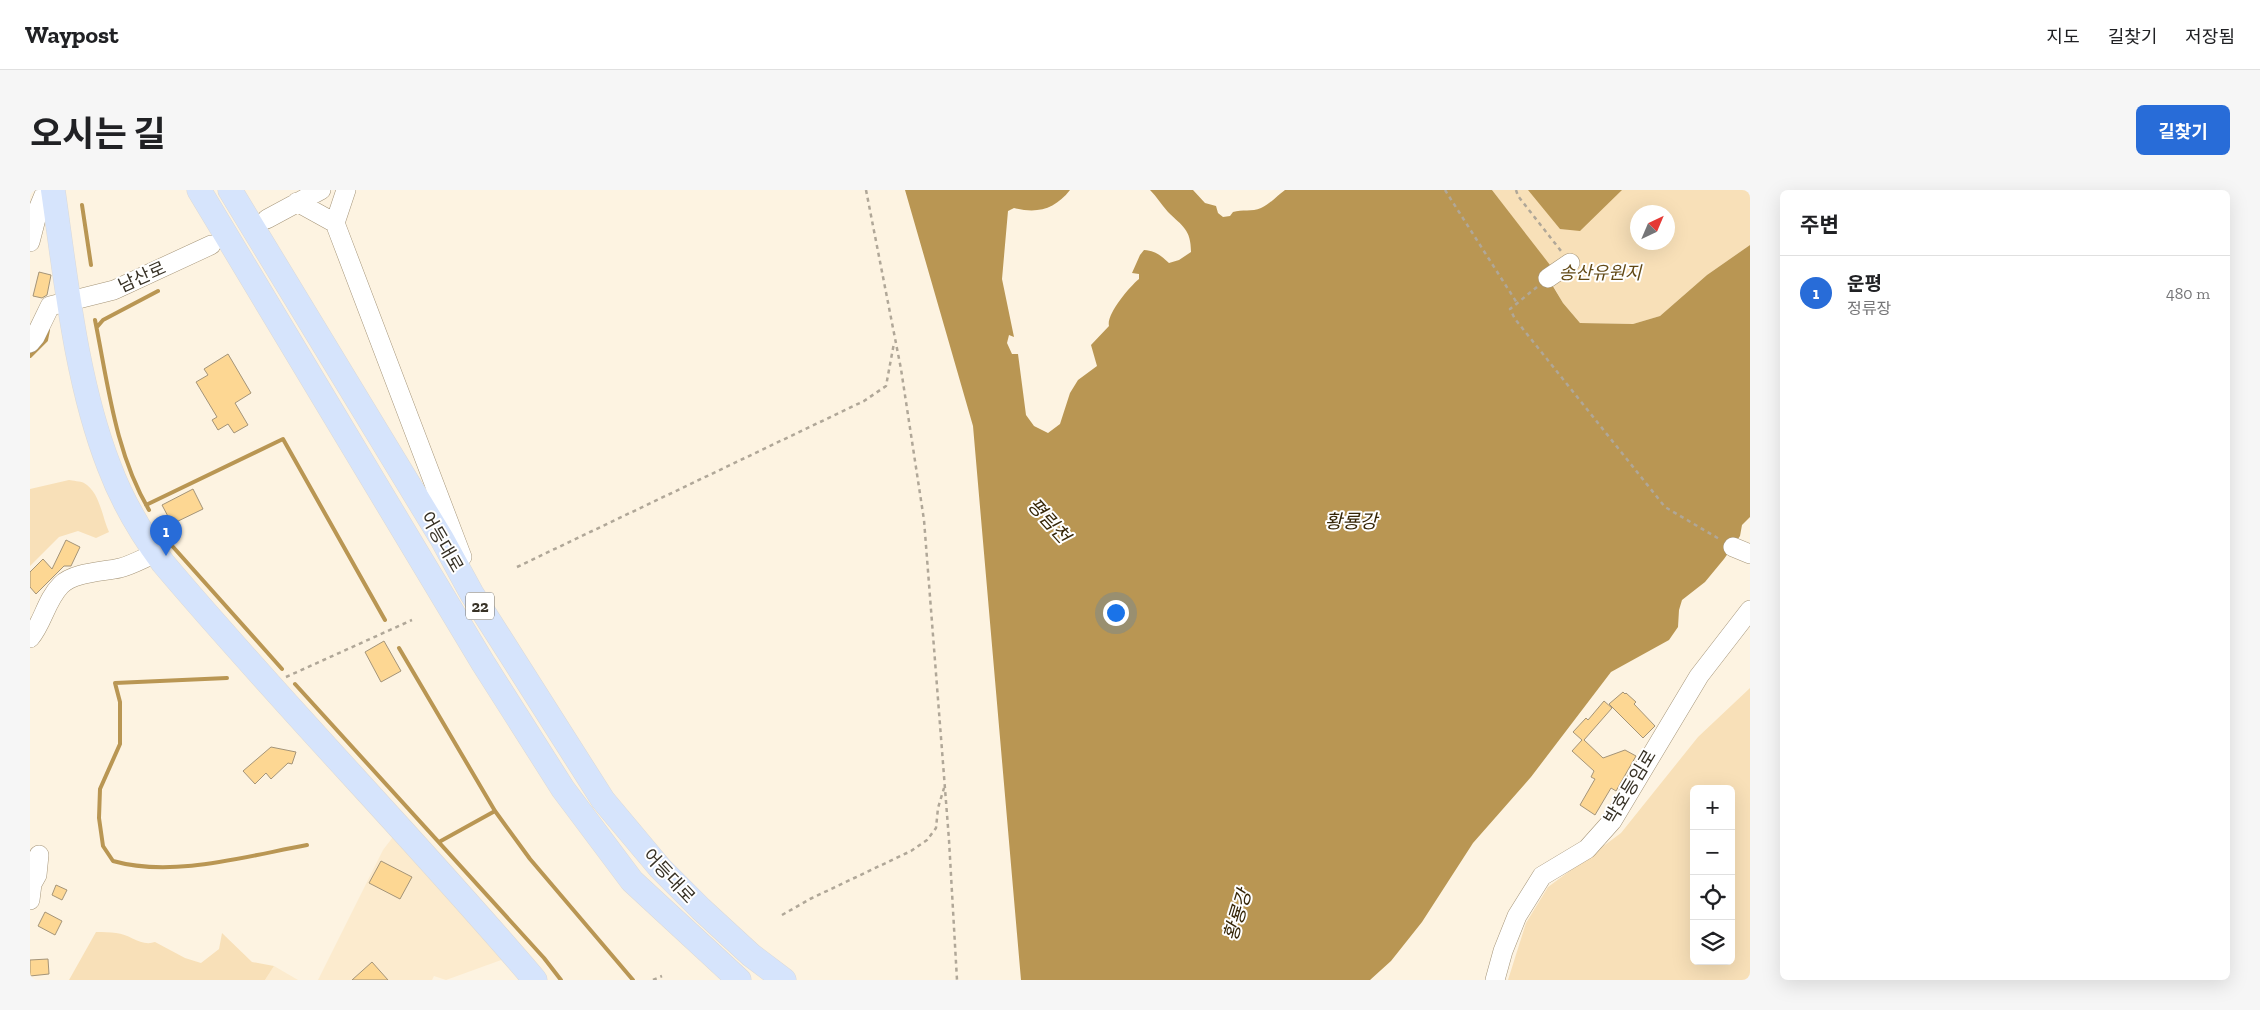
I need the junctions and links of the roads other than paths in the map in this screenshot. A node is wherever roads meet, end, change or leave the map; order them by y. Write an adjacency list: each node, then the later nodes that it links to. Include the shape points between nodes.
1 (46, 190): 10 (street, via 38,207)
2 (53, 190): 14 (main road)
3 (199, 190): 23 (main road, 어등대로 / 22, via 483,664 563,788 632,881)
4 (230, 190): 17 (main road, 어등대로 / 22)
5 (320, 190): 7 (street)
6 (346, 190): 9 (street)
7 (297, 202): 8 (street); 9 (street)
8 (268, 219)
9 (335, 223): 17 (street)
10 (30, 242)
11 (211, 246): 14 (street, 남산로, via 114,290)
12 (1570, 263): 13 (street)
13 (1548, 278)
14 (70, 300): 15 (street, 남산로, via 50,306); 16 (main road, via 94,419 109,467 128,508)
15 (30, 343)
16 (156, 553): 19 (street, via 122,568 85,574 62,584); 22 (main road, via 271,688)
17 (481, 608): 24 (main road, 어등대로 / 22, via 603,800 660,868 701,909 751,956)
18 (1750, 610): 25 (street, 박호등임로, via 1699,676 1612,821 1586,849 1542,876 1517,916)
19 (30, 638)
20 (41, 855): 21 (street)
21 (30, 900)
22 (535, 980)
23 (740, 980)
24 (784, 980)
25 (1495, 980)

